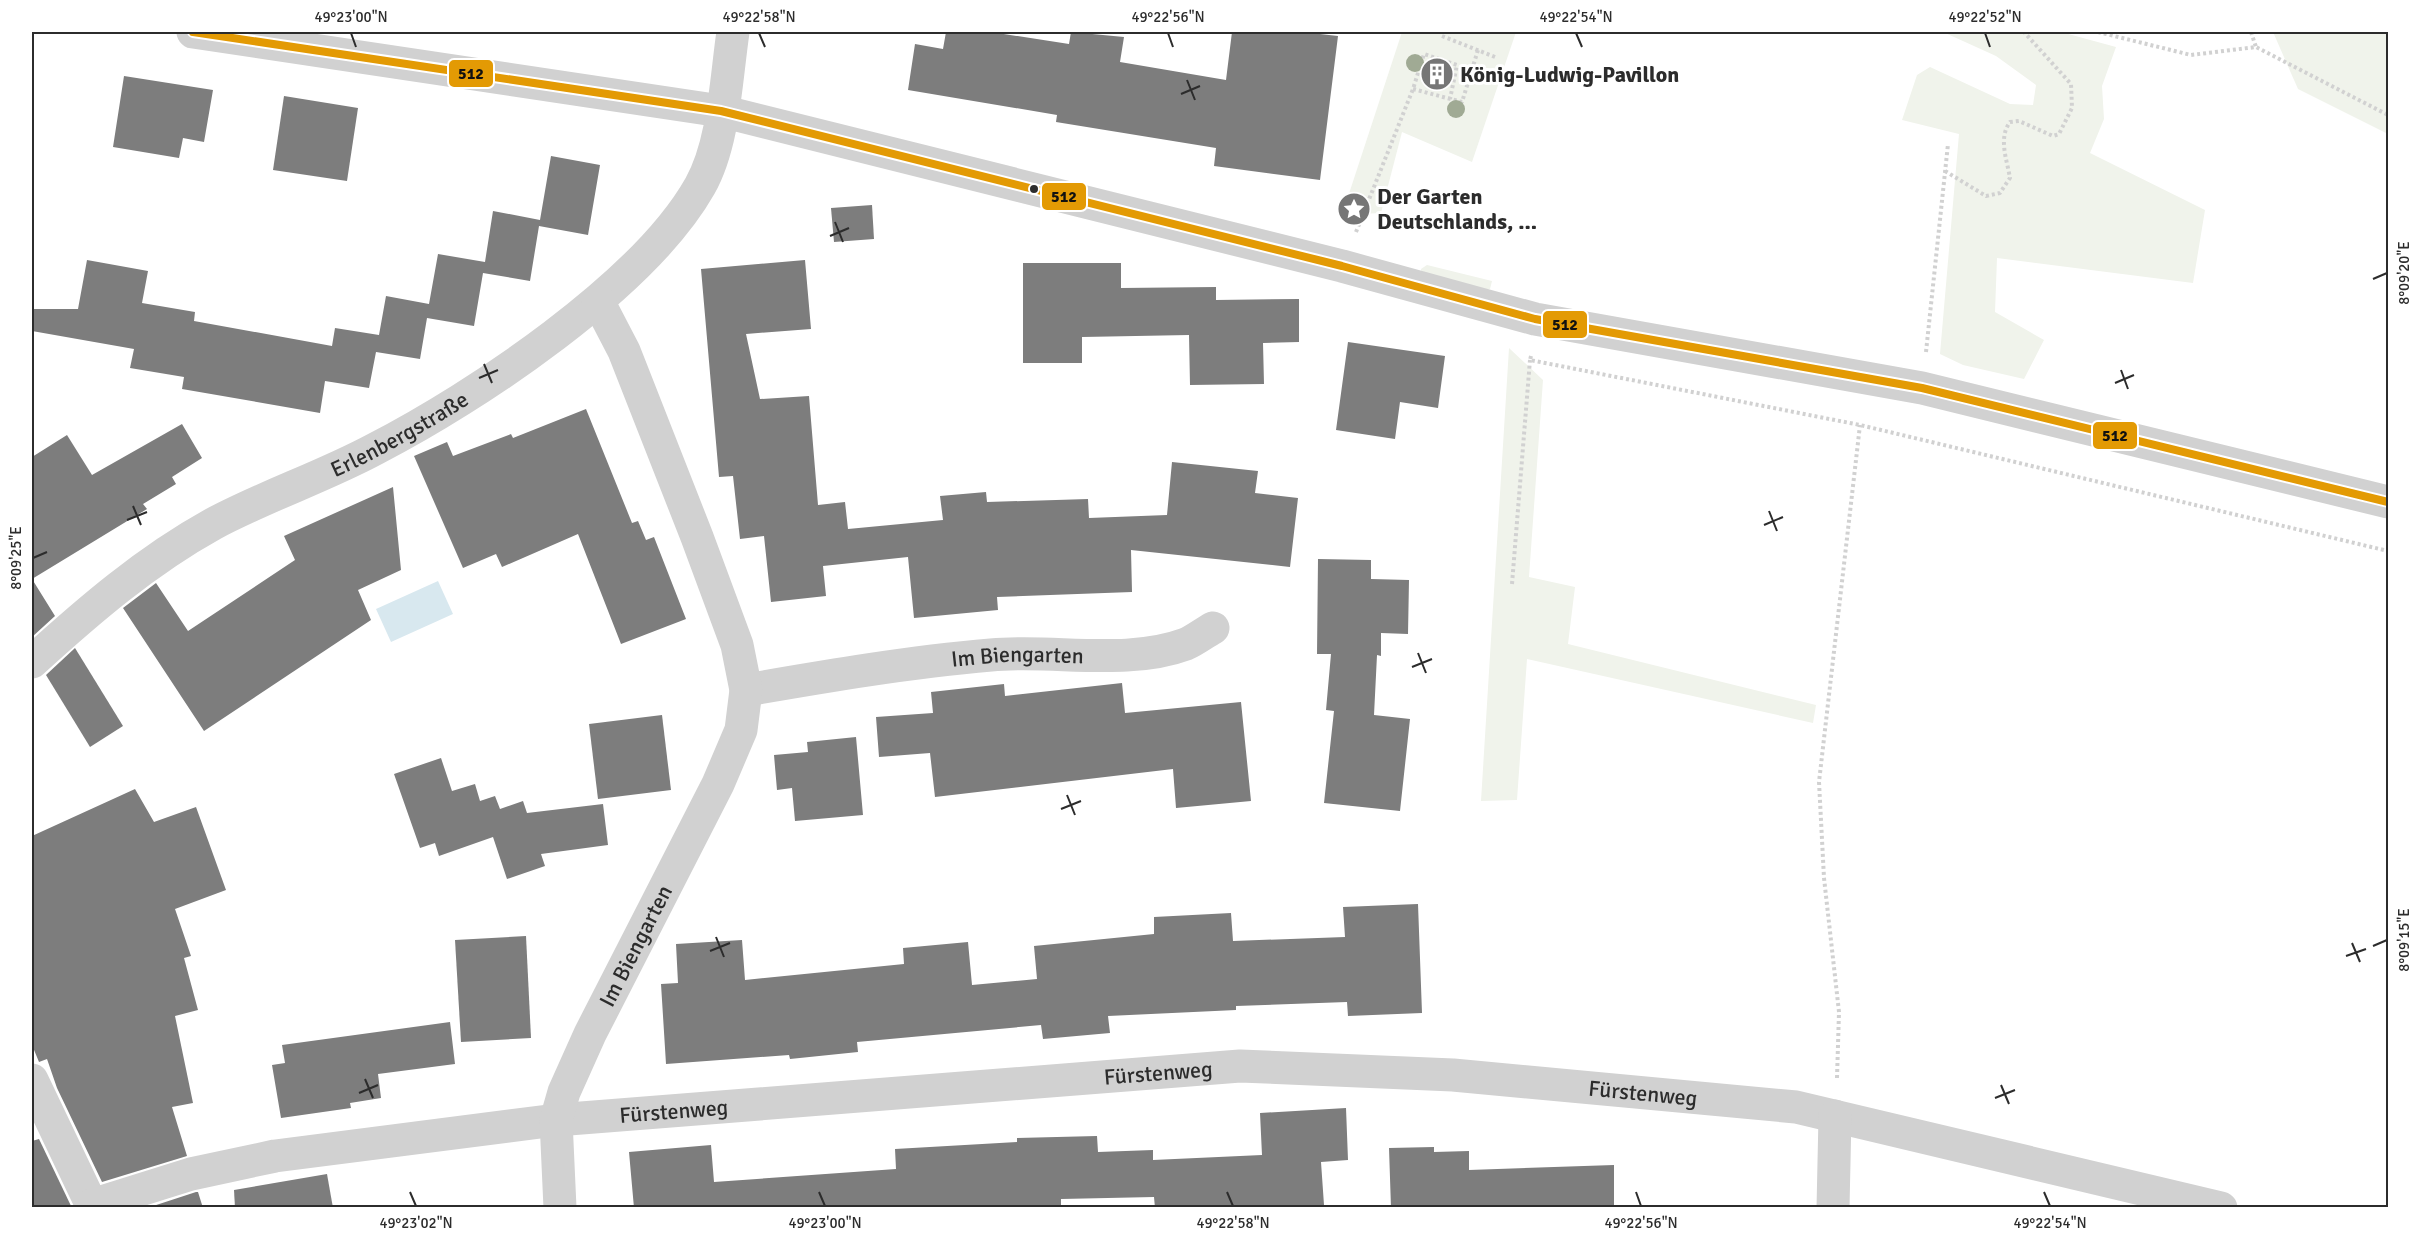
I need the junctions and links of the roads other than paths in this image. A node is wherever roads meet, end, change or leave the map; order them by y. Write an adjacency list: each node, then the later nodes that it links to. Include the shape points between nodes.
1 (193, 32): 3 (street)
2 (733, 32): 3 (street, Erlenbergstraße)
3 (721, 111): 4 (street, Erlenbergstraße, via 713,156 700,186 670,228); 5 (street, via 1342,266 1535,319 1922,387)
4 (598, 301): 7 (street, Erlenbergstraße, via 429,419 375,449 215,523 168,551 130,578); 8 (street, Im Biengarten, via 624,351 697,537 737,645)
5 (2388, 502)
6 (1213, 628): 8 (street, Im Biengarten, via 1188,643 1144,654 992,654)
7 (32, 662)
8 (746, 690): 11 (street, Im Biengarten, via 741,730 718,784 590,1034)
9 (32, 1080): 12 (street)
10 (1835, 1116): 11 (street, Fürstenweg, via 1796,1107 1453,1075 1240,1066); 14 (street); 15 (street, Fürstenweg)
11 (555, 1120): 12 (street, Fürstenweg, via 275,1156 191,1174); 13 (street, Im Biengarten)
12 (93, 1206)
13 (560, 1208)
14 (1833, 1208)
15 (2221, 1208)

